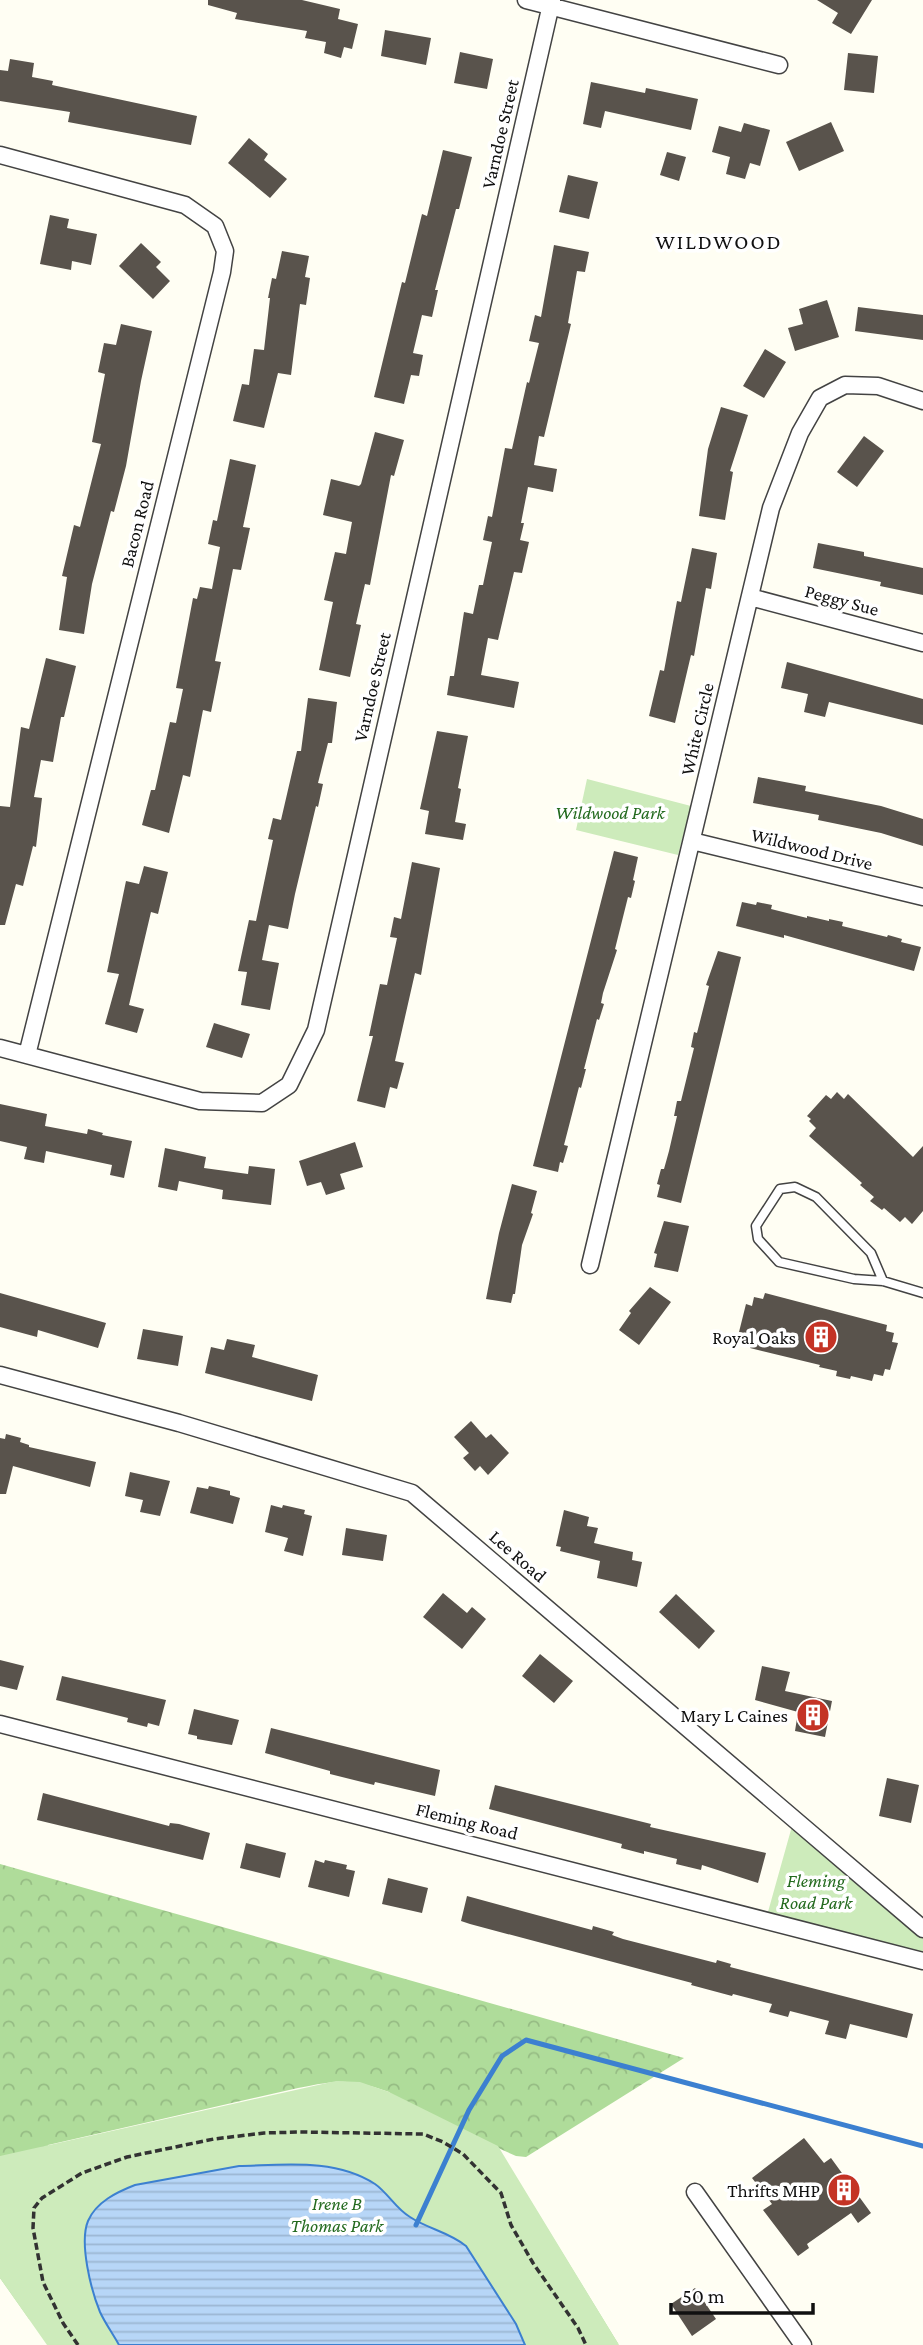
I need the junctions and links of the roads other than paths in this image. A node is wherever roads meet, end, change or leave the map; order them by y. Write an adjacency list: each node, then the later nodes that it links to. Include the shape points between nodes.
1 (526, 0): 2 (street)
2 (551, 3): 3 (street); 11 (street, Varndoe Street, via 316,1030 289,1085 262,1103 200,1101)
3 (779, 65)
4 (0, 155): 11 (street, Bacon Road, via 185,205 215,226 225,251)
5 (923, 401): 6 (street, White Circle, via 878,386 845,385 820,398 800,433 771,508)
6 (750, 597): 7 (street, Peggy Sue); 8 (street, White Circle)
7 (923, 643)
8 (692, 841): 9 (street, Wildwood Drive); 12 (street, White Circle)
9 (923, 897)
10 (0, 1048): 11 (street, Varndoe Street)
11 (27, 1055)
12 (590, 1265)
13 (884, 1282): 13 (lane, via 779,1262 758,1239 757,1226 780,1189 795,1186 816,1197 871,1253); 14 (lane)
14 (923, 1293)
15 (0, 1375): 17 (street, Lee Road, via 412,1493)
16 (0, 1724): 18 (street, Fleming Road)
17 (923, 1930)
18 (923, 1961)
19 (695, 2192): 20 (street)
20 (803, 2345)

